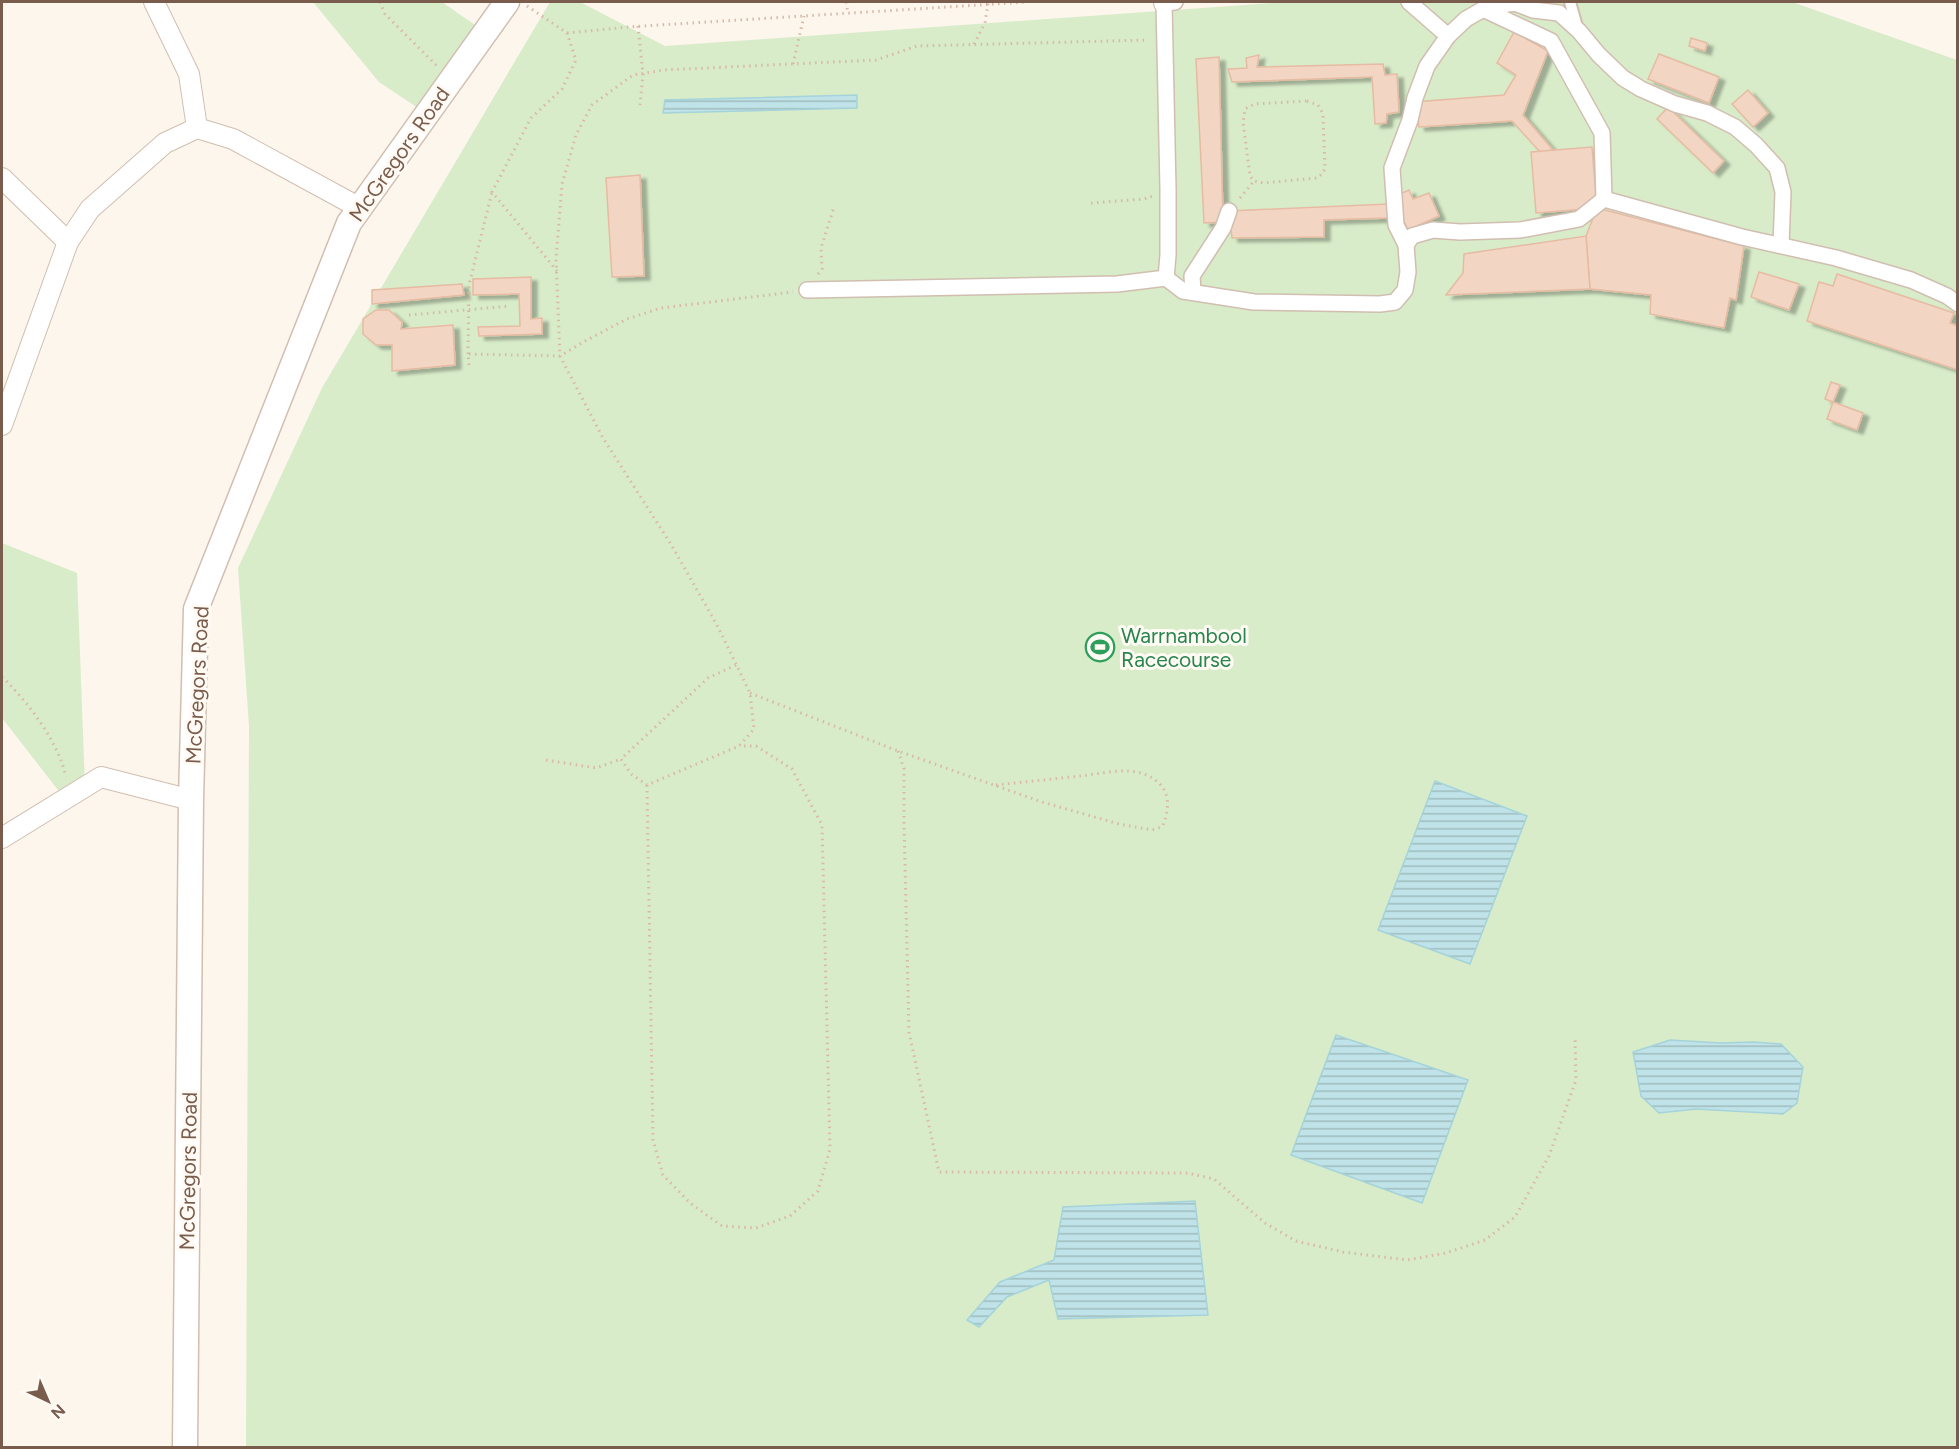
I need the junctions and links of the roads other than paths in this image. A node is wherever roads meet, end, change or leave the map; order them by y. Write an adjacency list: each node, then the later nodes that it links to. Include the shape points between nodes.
1 (154, 2): 11 (street, via 189,74)
2 (507, 2): 14 (street, McGregors Road)
3 (1168, 2): 19 (street)
4 (1409, 2): 10 (street)
5 (1553, 2): 8 (lane)
6 (1570, 2): 9 (lane)
7 (1483, 9): 8 (street, via 1515,3); 10 (street); 13 (street, via 1551,41 1602,133)
8 (1533, 10): 9 (street, via 1559,13)
9 (1579, 31): 18 (street, via 1623,78 1735,127 1756,145 1777,168 1783,210)
10 (1448, 36): 17 (street, via 1427,66 1392,168 1396,225)
11 (197, 128): 14 (street, via 233,139); 16 (street, via 165,143 90,208)
12 (2, 178): 16 (street)
13 (1604, 199): 17 (street, via 1579,219 1520,230 1432,230 1412,236); 18 (street)
14 (360, 208): 24 (street, McGregors Road, via 349,223 196,609)
15 (1229, 211): 21 (street, via 1223,228 1192,276)
16 (68, 242): 23 (street)
17 (1406, 245): 21 (street, via 1405,290 1395,302 1254,302)
18 (1781, 245): 22 (street, via 1911,280)
19 (1166, 278): 20 (street, via 1117,284); 21 (street, via 1183,291)
20 (807, 290)
21 (1193, 292)
22 (1958, 304)
23 (2, 425)
24 (191, 800): 25 (street, via 101,777); 26 (street, McGregors Road)
25 (2, 838)
26 (185, 1448)

